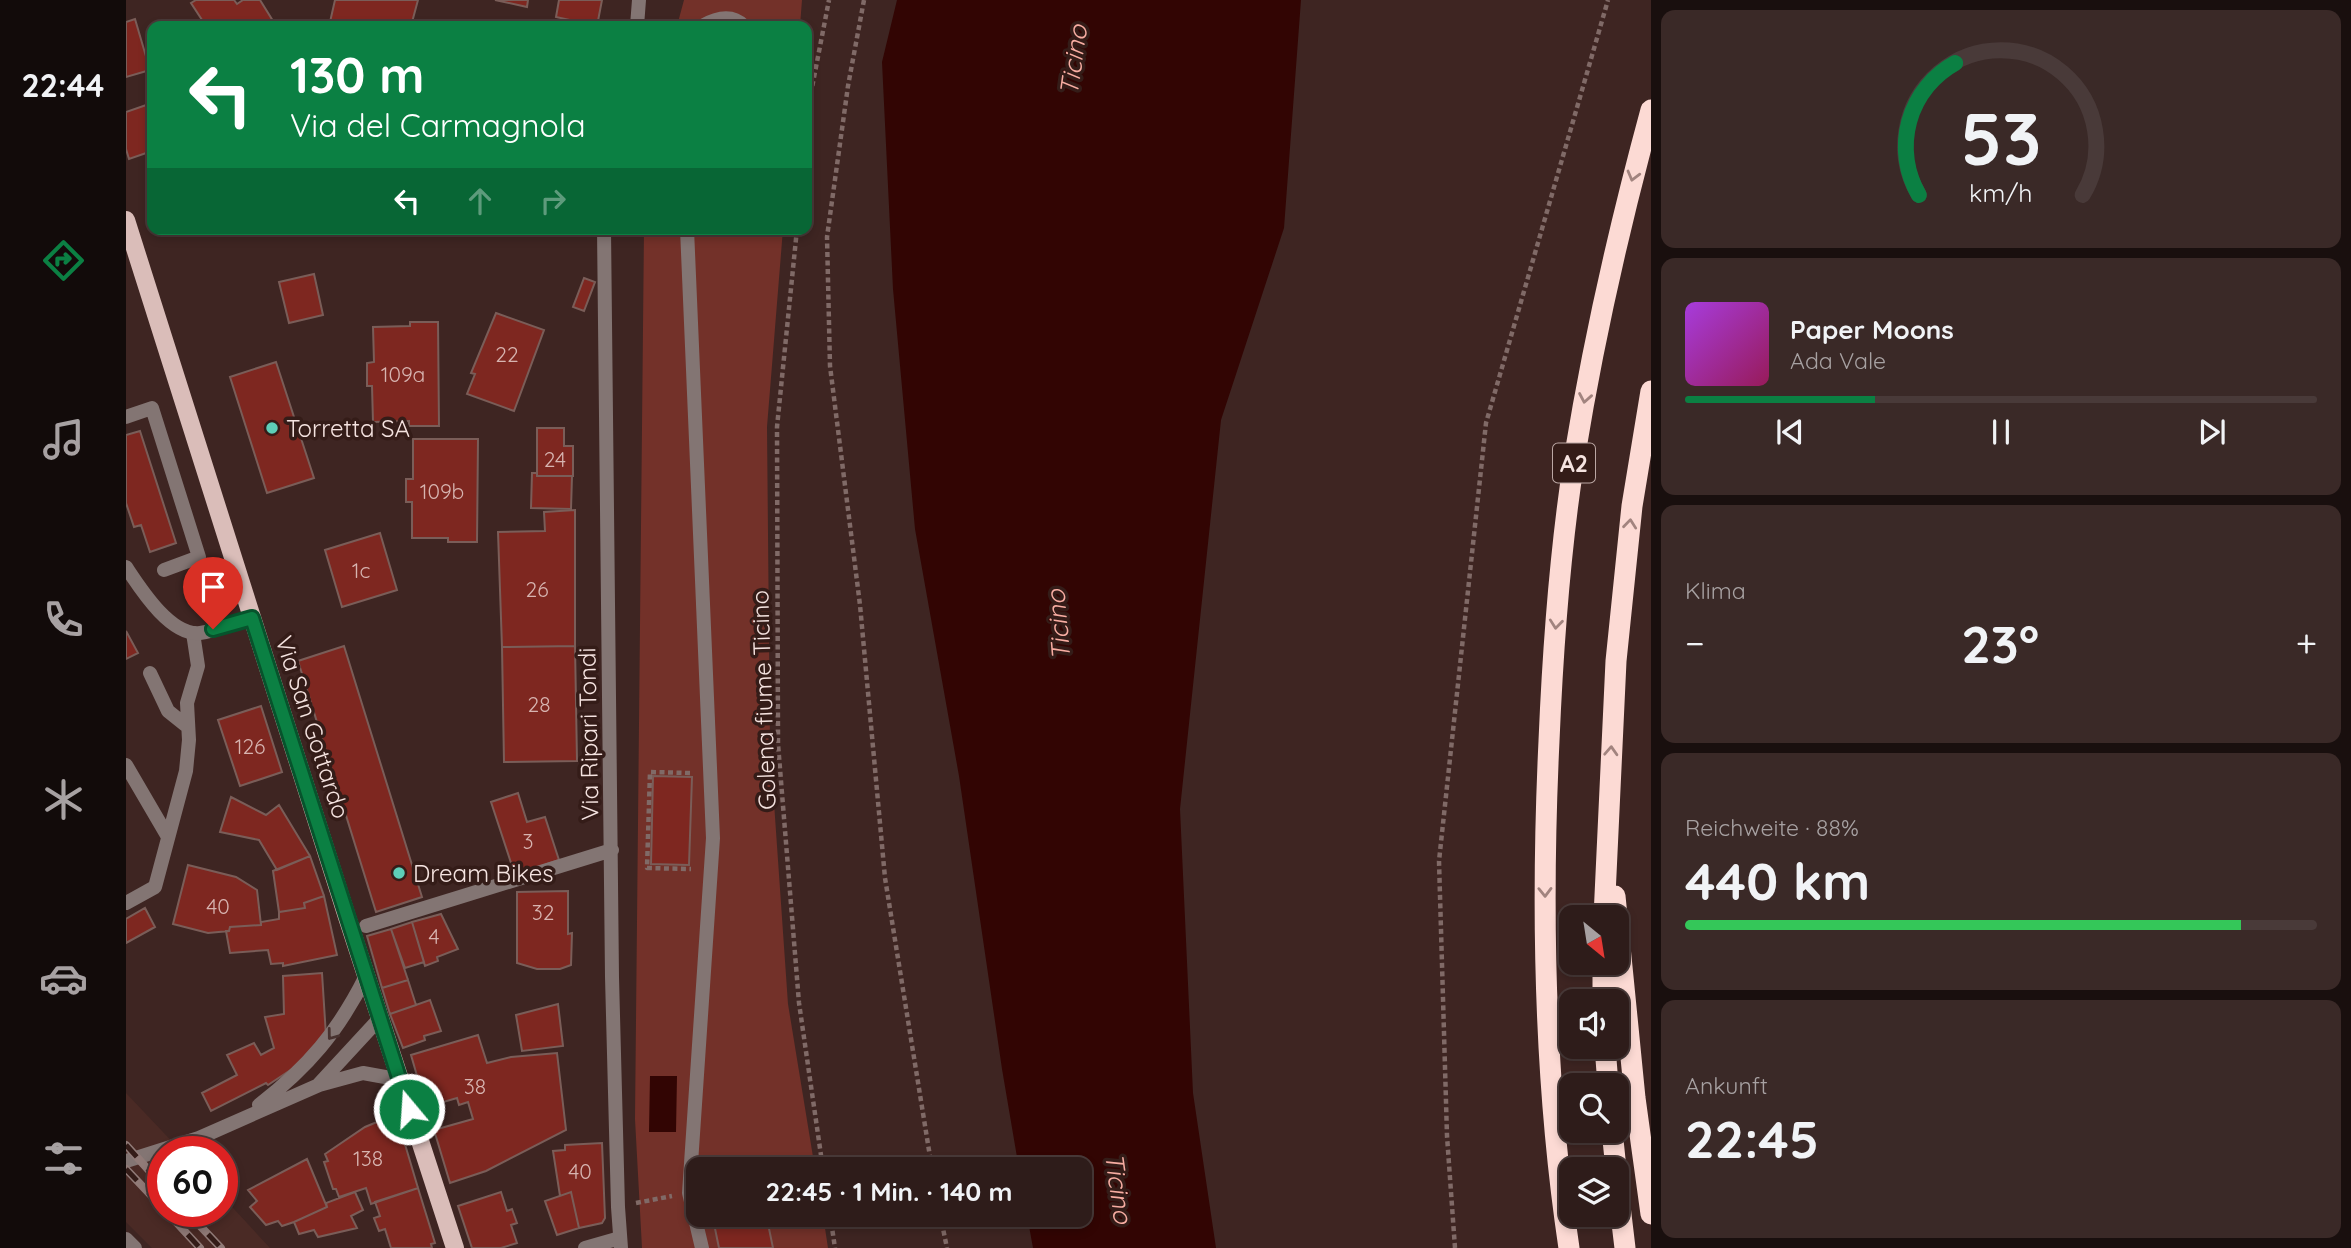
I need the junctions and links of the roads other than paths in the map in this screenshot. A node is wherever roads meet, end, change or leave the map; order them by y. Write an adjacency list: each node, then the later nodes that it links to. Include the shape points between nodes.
1 (639, 0): 2 (street)
2 (637, 21)
3 (713, 21): 4 (street)
4 (738, 21)
5 (1651, 110): 38 (highway, A2, one-way to 38, via 1593,355 1575,456 1553,647 1545,824 1547,974 1555,1121)
6 (126, 220): 13 (main road, Via San Gottardo)
7 (604, 235): 20 (street, Via Ripari Tondi)
8 (687, 235): 37 (street, via 713,838 689,1193)
9 (1651, 391): 18 (highway, one-way to 9, via 1616,662 1632,506)
10 (126, 417): 12 (street, via 152,408 199,557)
11 (126, 566): 14 (street, via 160,612)
12 (164, 570)
13 (252, 618): 14 (street); 24 (main road, Via San Gottardo)
14 (193, 633): 16 (street, via 198,666 187,703)
15 (150, 673): 16 (street, via 168,711)
16 (188, 727): 19 (street, via 186,771)
17 (126, 765): 19 (street)
18 (1608, 819): 22 (highway); 30 (highway)
19 (168, 837): 21 (street, via 155,887)
20 (612, 850): 23 (street); 33 (street, Via Ripari Tondi)
21 (126, 903)
22 (1604, 905)
23 (366, 926)
24 (366, 976): 25 (main road, Via San Gottardo); 28 (street, one-way to 28, via 324,1045 294,1077)
25 (380, 1018): 26 (street); 27 (main road, Via San Gottardo)
26 (318, 1085): 27 (street, via 363,1073); 28 (street)
27 (402, 1086): 35 (main road, Via San Gottardo)
28 (242, 1117): 29 (street, via 199,1138)
29 (126, 1161)
30 (1651, 1214)
31 (1622, 1227): 39 (highway)
32 (126, 1239): 34 (street)
33 (621, 1243): 36 (street, Via Ripari Tondi)
34 (135, 1248)
35 (455, 1248)
36 (585, 1248)
37 (702, 1248)
38 (1569, 1248)
39 (1625, 1248)

